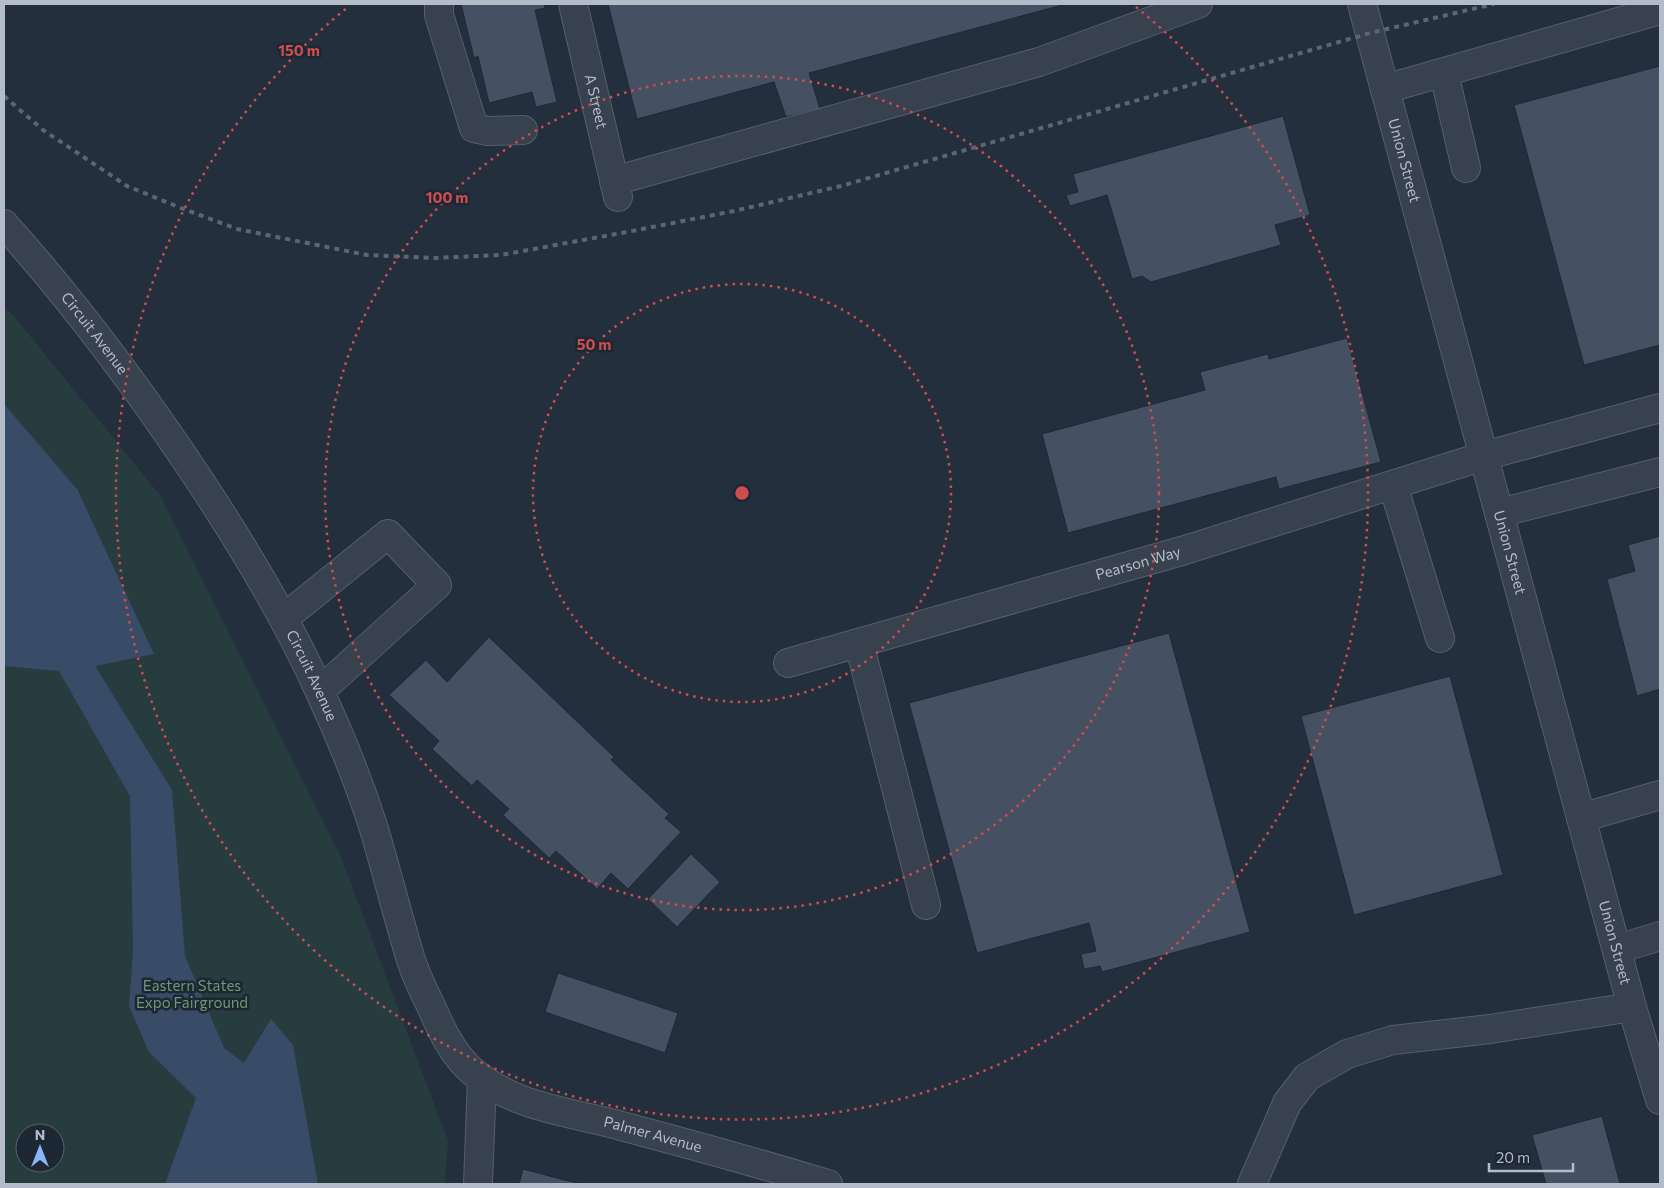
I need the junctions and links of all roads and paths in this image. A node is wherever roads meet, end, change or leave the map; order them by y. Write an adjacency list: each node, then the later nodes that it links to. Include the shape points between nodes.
1 (439, 4): 8 (street, via 438,15 474,128)
2 (574, 4): 3 (street, A Street, via 616,190 1039,62)
3 (1198, 4)
4 (1362, 4): 7 (street, Union Street)
5 (1660, 10): 6 (street)
6 (1444, 72): 7 (street); 9 (street)
7 (1385, 89): 12 (street, Union Street)
8 (524, 130)
9 (1466, 168)
10 (4, 224): 16 (street, Circuit Avenue, via 143,397 221,513)
11 (1660, 408): 12 (street, Pearson Way)
12 (1484, 456): 14 (street, Pearson Way); 15 (street, Union Street)
13 (1660, 472): 15 (street)
14 (1393, 485): 17 (street); 18 (street, Pearson Way, via 1184,550)
15 (1499, 513): 22 (street, Union Street)
16 (284, 618): 20 (street, Circuit Avenue); 20 (street, via 388,534 437,585)
17 (1440, 638)
18 (859, 643): 19 (street, Pearson Way); 23 (street)
19 (788, 664)
20 (320, 691): 27 (street, Circuit Avenue, via 372,824 412,963 447,1039 461,1060)
21 (1660, 795): 22 (street)
22 (1582, 818): 25 (street, Union Street)
23 (926, 905)
24 (1660, 936): 25 (street)
25 (1617, 949): 26 (street, Union Street)
26 (1632, 1007): 28 (street, Union Street); 31 (street, via 1393,1040 1347,1054 1307,1077 1287,1103)
27 (482, 1079): 29 (street); 30 (street, Palmer Avenue, via 533,1105)
28 (1660, 1100)
29 (478, 1184)
30 (828, 1184)
31 (1252, 1184)

